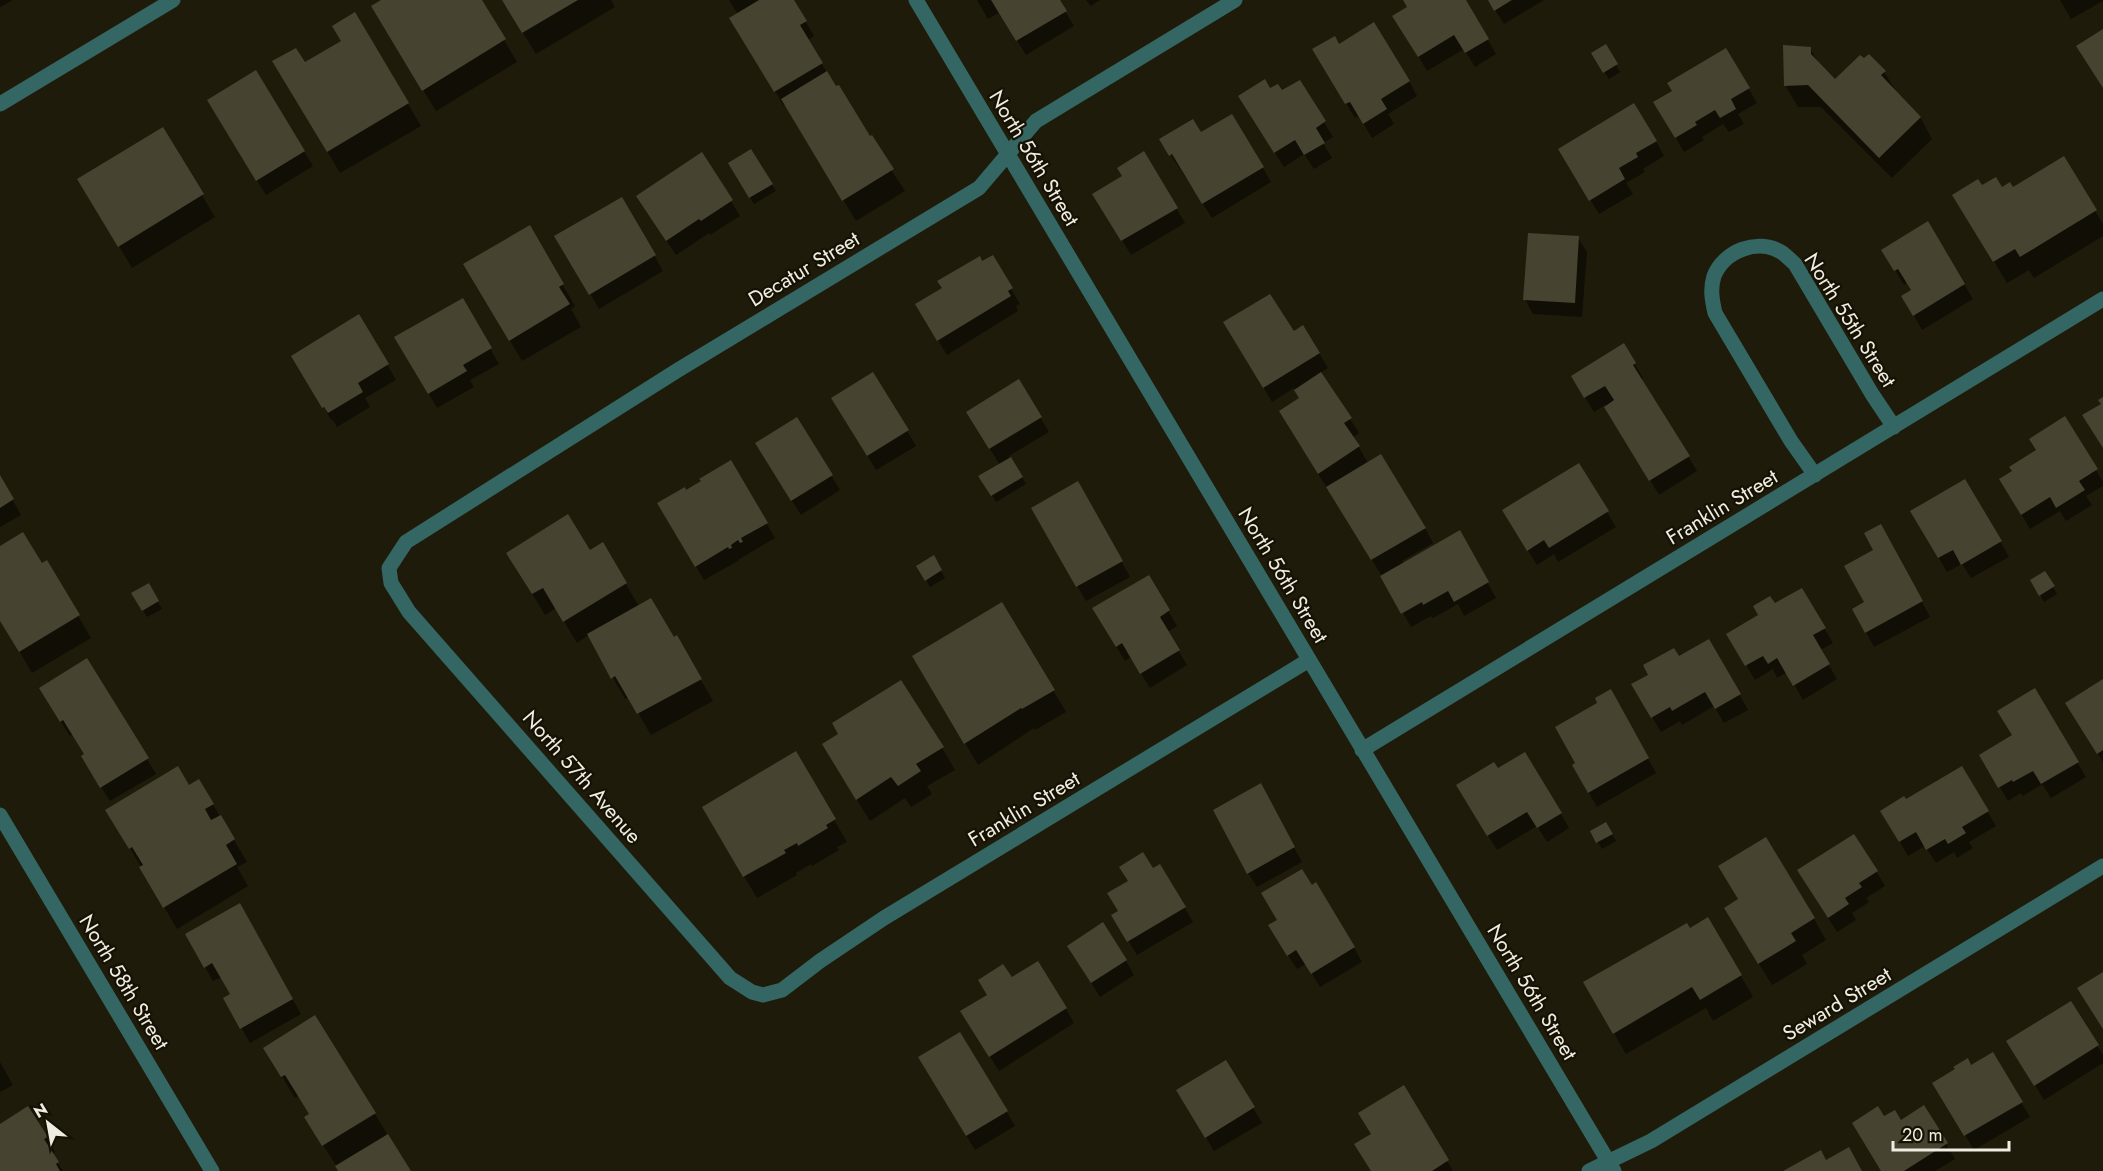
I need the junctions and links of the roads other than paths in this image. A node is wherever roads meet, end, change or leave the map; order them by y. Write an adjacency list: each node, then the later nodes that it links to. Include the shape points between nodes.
1 (173, 0): 4 (street)
2 (916, 0): 5 (street, North 56th Street)
3 (1235, 0): 5 (street, Decatur Street, via 1036,121)
4 (0, 104)
5 (1007, 155): 9 (street, Decatur Street, via 979,188 678,370 406,542); 10 (street, North 56th Street)
6 (2103, 299): 7 (street, Franklin Street)
7 (1894, 427): 8 (street, Franklin Street); 8 (street, North 55th Street, via 1795,264 1780,251 1761,246 1735,253 1714,276 1711,294 1715,313)
8 (1815, 475): 11 (street, Franklin Street)
9 (389, 568): 14 (street, North 57th Avenue, via 391,583 409,612 730,978)
10 (1309, 660): 11 (street, North 56th Street); 14 (street, Franklin Street, via 894,912 782,990)
11 (1362, 750): 15 (street, North 56th Street)
12 (0, 815): 16 (street, North 58th Street)
13 (2103, 866): 15 (street, Seward Street)
14 (763, 995)
15 (1611, 1166): 17 (street, Seward Street)
16 (212, 1171)
17 (1589, 1171)

